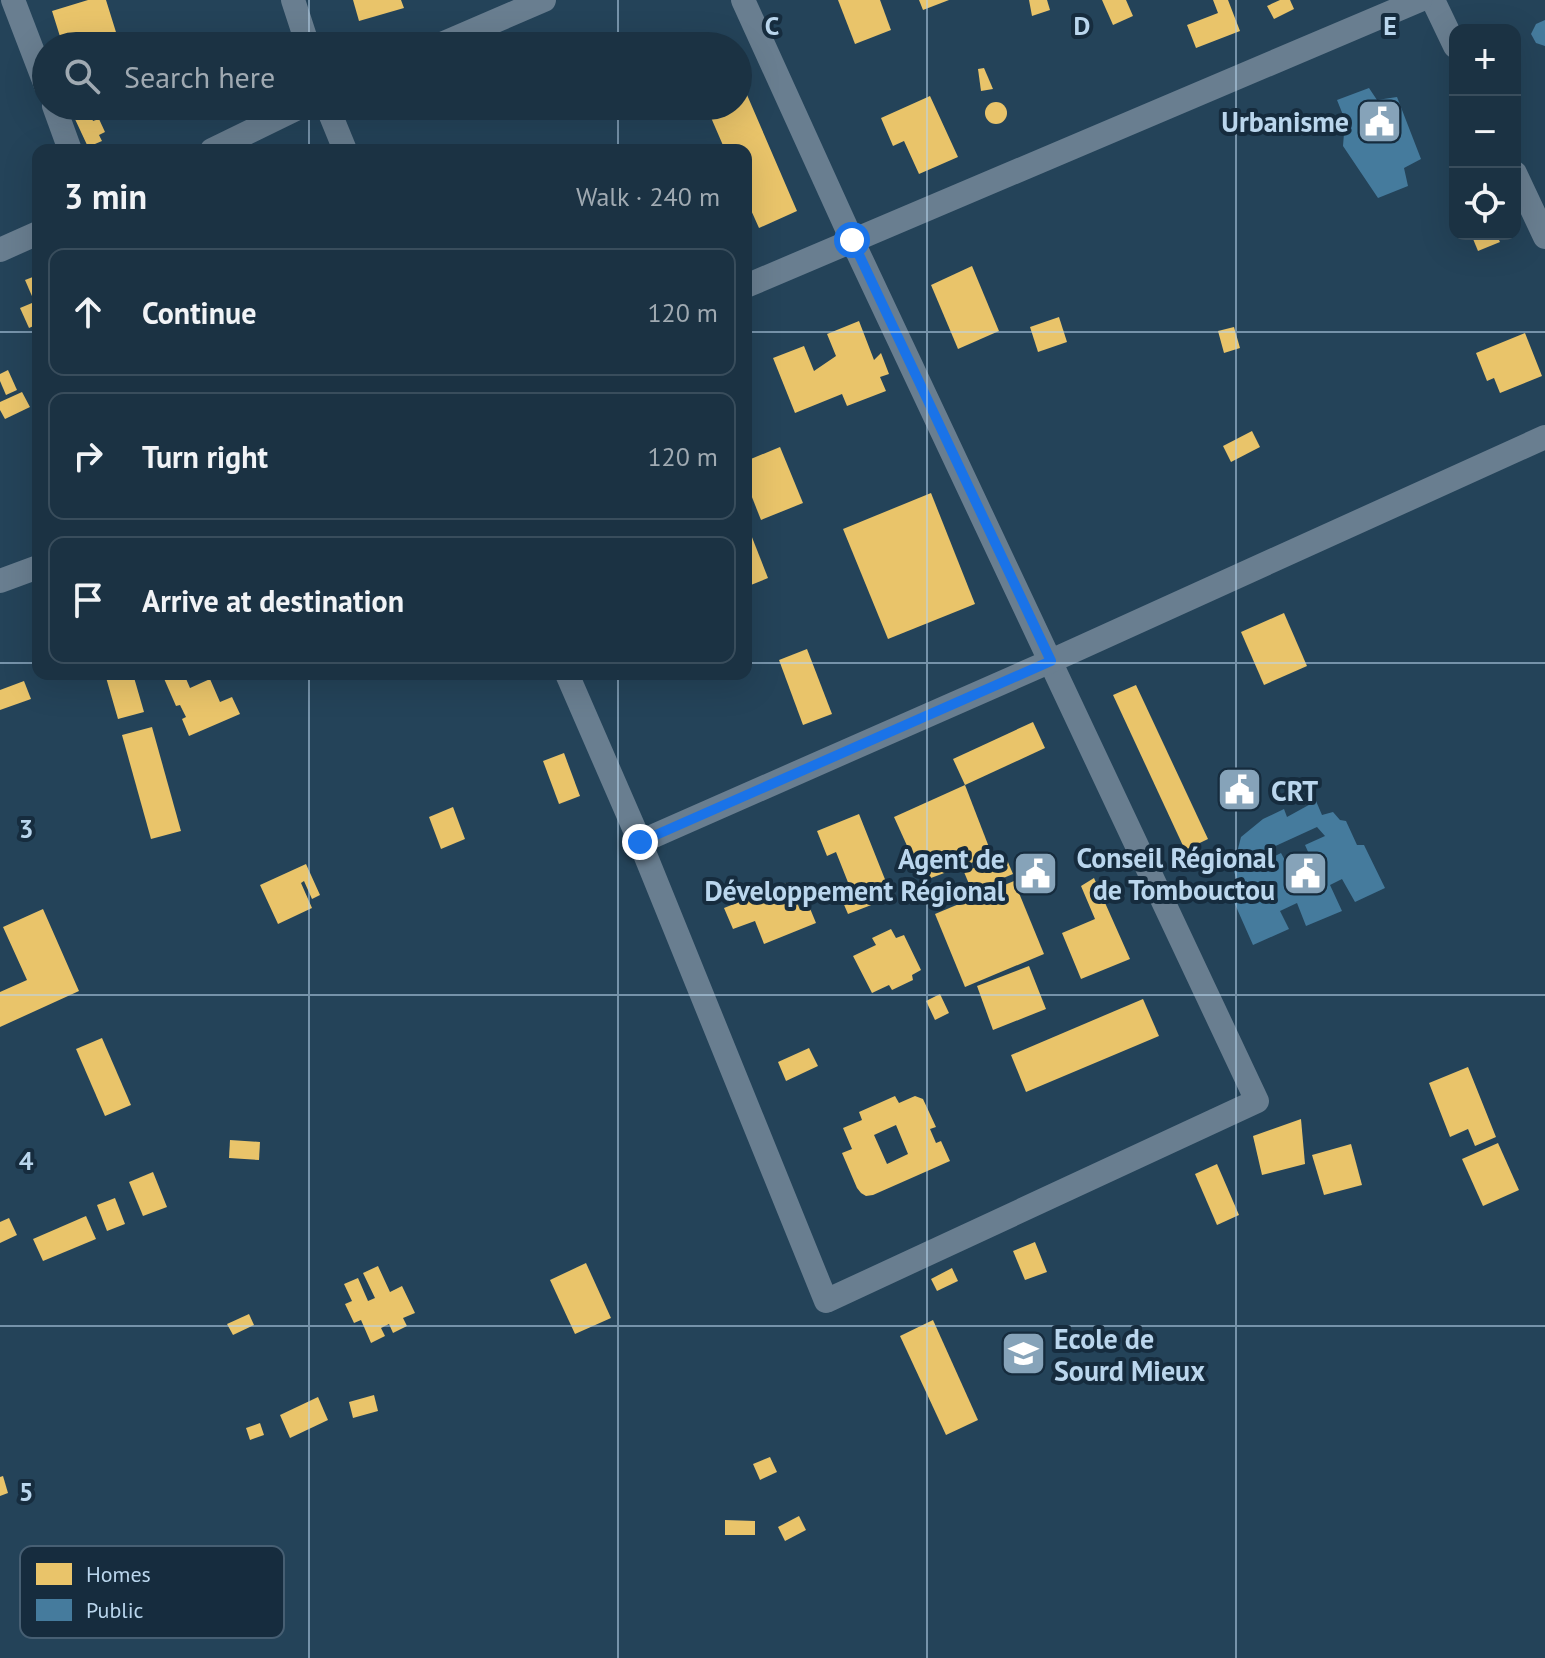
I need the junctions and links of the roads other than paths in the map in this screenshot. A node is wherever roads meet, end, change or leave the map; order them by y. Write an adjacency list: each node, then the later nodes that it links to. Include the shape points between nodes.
1 (13, 0): 10 (street)
2 (293, 0): 7 (street)
3 (544, 0): 8 (street)
4 (743, 0): 20 (street)
5 (1420, 0): 20 (street)
6 (1433, 0): 9 (street)
7 (303, 32)
8 (470, 32)
9 (1449, 33)
10 (32, 50)
11 (59, 120): 14 (street)
12 (273, 120): 15 (street)
13 (333, 120): 16 (street)
14 (68, 144)
15 (224, 144)
16 (343, 144)
17 (1521, 186): 19 (street)
18 (32, 236): 21 (street)
19 (1545, 237)
20 (852, 240): 22 (street); 26 (street)
21 (0, 250)
22 (752, 283)
23 (1545, 437): 26 (street)
24 (32, 569): 25 (street)
25 (0, 581)
26 (1051, 661): 28 (street); 28 (street, via 1257,1101 826,1301)
27 (570, 680): 28 (street)
28 (640, 842)

